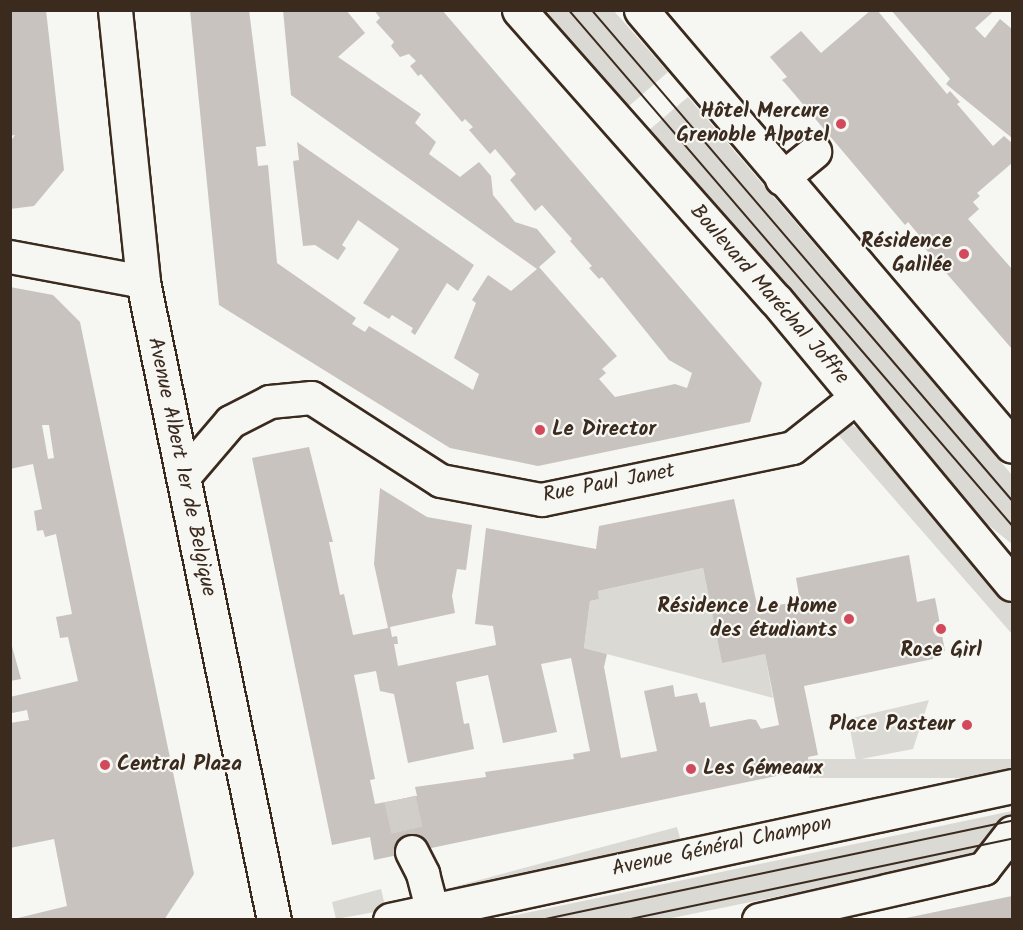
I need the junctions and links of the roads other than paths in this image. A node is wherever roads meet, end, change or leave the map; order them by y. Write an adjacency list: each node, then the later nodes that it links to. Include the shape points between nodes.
1 (115, 10): 7 (main road, Avenue Albert 1er de Belgique)
2 (519, 10): 8 (main road, Boulevard Maréchal Joffre, via 776,300)
3 (641, 10): 5 (main road)
4 (815, 152): 5 (street)
5 (782, 179): 9 (main road)
6 (10, 257): 7 (street)
7 (143, 282): 10 (main road, Avenue Albert 1er de Belgique)
8 (856, 398): 10 (street, Rue Paul Janet, via 793,448 542,500 441,481 312,398 270,402 231,422); 11 (main road, Boulevard Maréchal Joffre)
9 (1012, 446)
10 (183, 477): 18 (main road, Avenue Albert 1er de Belgique)
11 (967, 532): 12 (street); 13 (main road, Boulevard Maréchal Joffre)
12 (1012, 558)
13 (1012, 584)
14 (1012, 786): 17 (main road, Avenue Général Champon)
15 (1012, 833): 20 (street, via 984,869)
16 (412, 852): 17 (street, via 423,874)
17 (434, 915): 19 (main road, Avenue Général Champon)
18 (274, 920)
19 (390, 920)
20 (759, 920)

